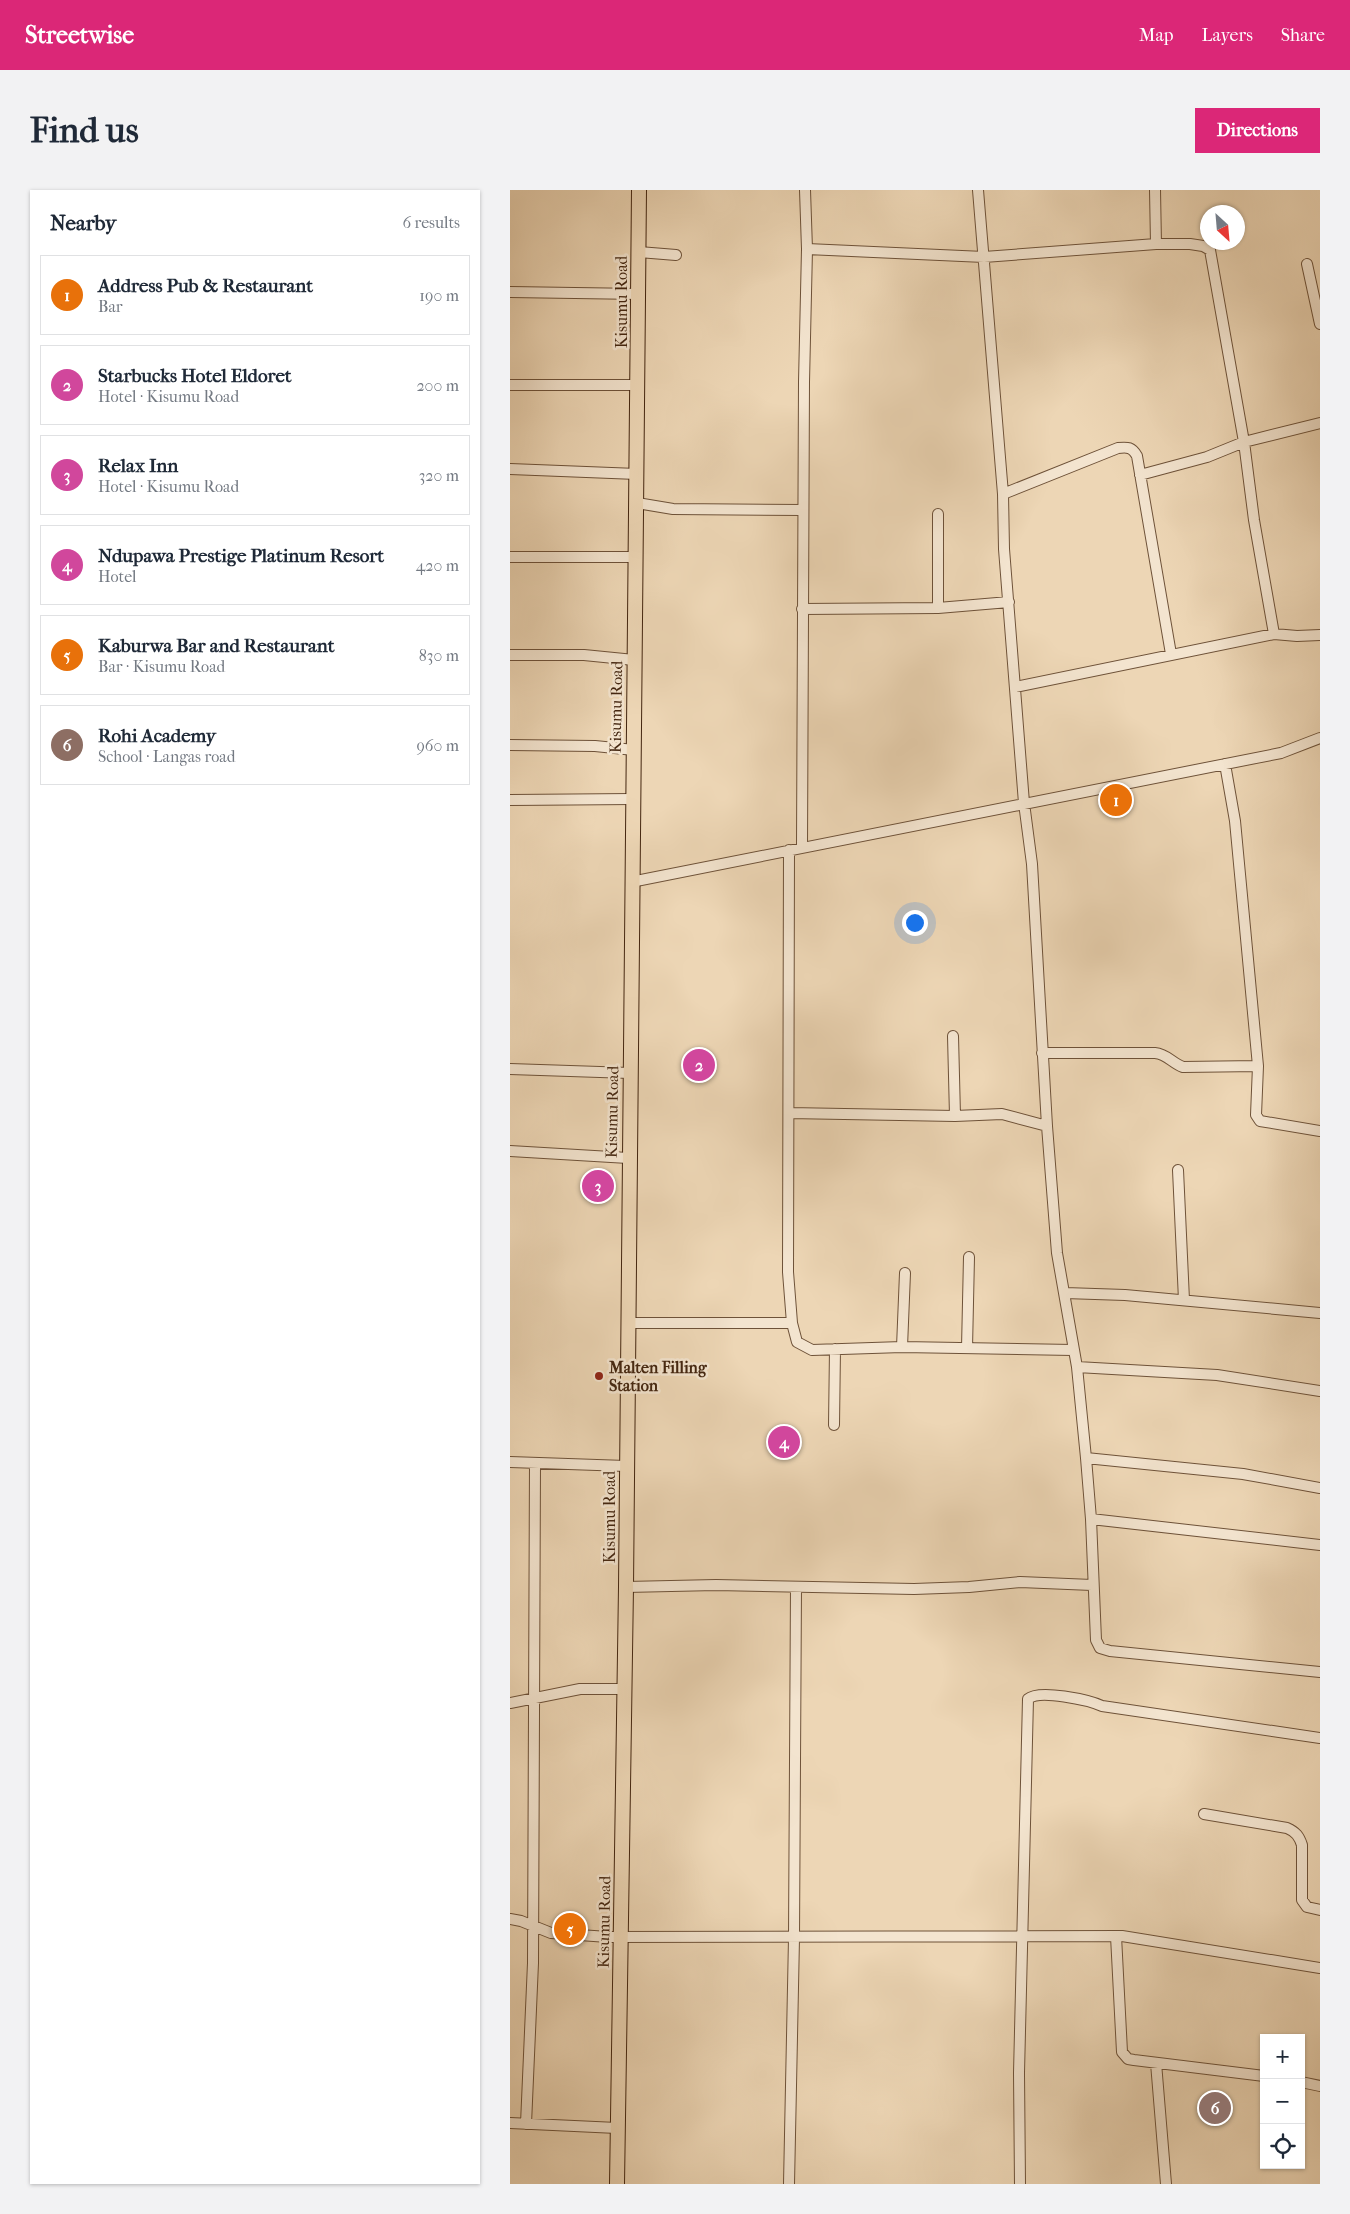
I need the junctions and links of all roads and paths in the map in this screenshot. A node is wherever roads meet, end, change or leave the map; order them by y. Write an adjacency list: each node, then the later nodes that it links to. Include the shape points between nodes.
1 (639, 190): 7 (highway, Kisumu Road)
2 (805, 190): 6 (street)
3 (978, 190): 9 (street)
4 (1154, 190): 5 (street)
5 (1156, 244): 9 (street); 17 (street, via 1190,244 1210,250)
6 (807, 248): 9 (street); 23 (street)
7 (639, 252): 8 (street); 12 (highway, Kisumu Road)
8 (676, 255)
9 (984, 257): 21 (street)
10 (1307, 264): 13 (street)
11 (510, 292): 12 (street)
12 (640, 294): 15 (highway, Kisumu Road)
13 (1320, 324)
14 (510, 385): 15 (street)
15 (639, 385): 19 (highway, Kisumu Road)
16 (1320, 422): 17 (street)
17 (1244, 442): 20 (street, via 1207,457); 30 (street)
18 (510, 469): 19 (street)
19 (637, 474): 22 (highway, Kisumu Road)
20 (1140, 475): 21 (street, via 1134,450 1118,448); 32 (street)
21 (1003, 494): 27 (street)
22 (637, 503): 23 (street, via 673,509); 26 (highway, Kisumu Road)
23 (803, 510): 29 (street)
24 (938, 514): 28 (street)
25 (510, 557): 26 (street)
26 (635, 557): 34 (highway, Kisumu Road)
27 (1009, 602): 28 (street); 35 (street)
28 (938, 608): 29 (street)
29 (802, 609): 43 (street)
30 (1274, 634): 31 (street); 32 (street)
31 (1320, 635)
32 (1171, 654): 35 (street)
33 (510, 655): 34 (street, via 584,655)
34 (634, 660): 38 (highway, Kisumu Road)
35 (1015, 687): 42 (street)
36 (1320, 738): 39 (street, via 1287,751)
37 (510, 745): 38 (street)
38 (634, 750): 40 (highway, Kisumu Road)
39 (1225, 764): 42 (street); 48 (street, via 1235,821)
40 (633, 799): 41 (street); 45 (highway, Kisumu Road)
41 (510, 800)
42 (1024, 803): 43 (street); 47 (street, via 1032,864)
43 (802, 847): 44 (street)
44 (789, 850): 45 (street); 51 (street)
45 (631, 882): 50 (highway, Kisumu Road)
46 (953, 1036): 52 (street)
47 (1042, 1053): 48 (street, via 1155,1052 1166,1055 1183,1067); 53 (street)
48 (1258, 1066): 54 (street, via 1257,1119)
49 (510, 1069): 50 (street)
50 (630, 1073): 56 (highway, Kisumu Road)
51 (789, 1113): 52 (street); 64 (street, via 788,1272)
52 (955, 1116): 53 (street, via 1002,1114)
53 (1046, 1126): 60 (street)
54 (1320, 1131)
55 (510, 1151): 56 (street)
56 (628, 1158): 63 (highway, Kisumu Road)
57 (1178, 1170): 61 (street)
58 (969, 1257): 66 (street)
59 (905, 1273): 65 (street)
60 (1065, 1294): 61 (street); 68 (street)
61 (1184, 1300): 62 (street)
62 (1320, 1313)
63 (628, 1323): 64 (street); 75 (highway, Kisumu Road)
64 (792, 1323): 67 (street, via 797,1342 802,1346 812,1350)
65 (902, 1347): 66 (street); 67 (street)
66 (967, 1348): 68 (street)
67 (835, 1349): 71 (street)
68 (1073, 1350): 69 (street)
69 (1076, 1367): 70 (street, via 1217,1375); 72 (street)
70 (1320, 1391)
71 (834, 1425)
72 (1086, 1458): 76 (street, via 1244,1474); 77 (street)
73 (510, 1462): 74 (street)
74 (535, 1463): 75 (street); 84 (street)
75 (626, 1466): 80 (highway, Kisumu Road)
76 (1320, 1488)
77 (1091, 1519): 78 (street); 79 (street)
78 (1320, 1545)
79 (1092, 1585): 81 (street, via 1020,1582 969,1588); 82 (street, via 1096,1640 1104,1650)
80 (626, 1586): 81 (street); 83 (highway, Kisumu Road)
81 (796, 1587): 94 (street)
82 (1320, 1672)
83 (624, 1689): 84 (street, via 580,1689); 92 (highway, Kisumu Road)
84 (536, 1697): 85 (street); 90 (street)
85 (510, 1703)
86 (1320, 1738): 91 (street, via 1102,1706 1078,1698 1031,1697 1027,1704)
87 (1204, 1814): 88 (street, via 1287,1828 1294,1832 1302,1845 1302,1900 1306,1907)
88 (1320, 1910)
89 (510, 1919): 90 (street)
90 (533, 1927): 92 (street, via 571,1935); 101 (street, via 532,2029)
91 (1023, 1935): 93 (street); 94 (street); 105 (street)
92 (622, 1936): 94 (street); 102 (highway, Kisumu Road)
93 (1116, 1936): 95 (street); 96 (street, via 1122,2052 1128,2059)
94 (794, 1938): 104 (street)
95 (1320, 1968)
96 (1156, 2062): 97 (street); 106 (street)
97 (1260, 2075)
98 (1305, 2083): 99 (street)
99 (1320, 2086)
100 (510, 2123): 101 (street)
101 (526, 2124): 102 (street)
102 (617, 2128): 103 (highway, Kisumu Road)
103 (617, 2184)
104 (789, 2184)
105 (1020, 2184)
106 (1166, 2184)

